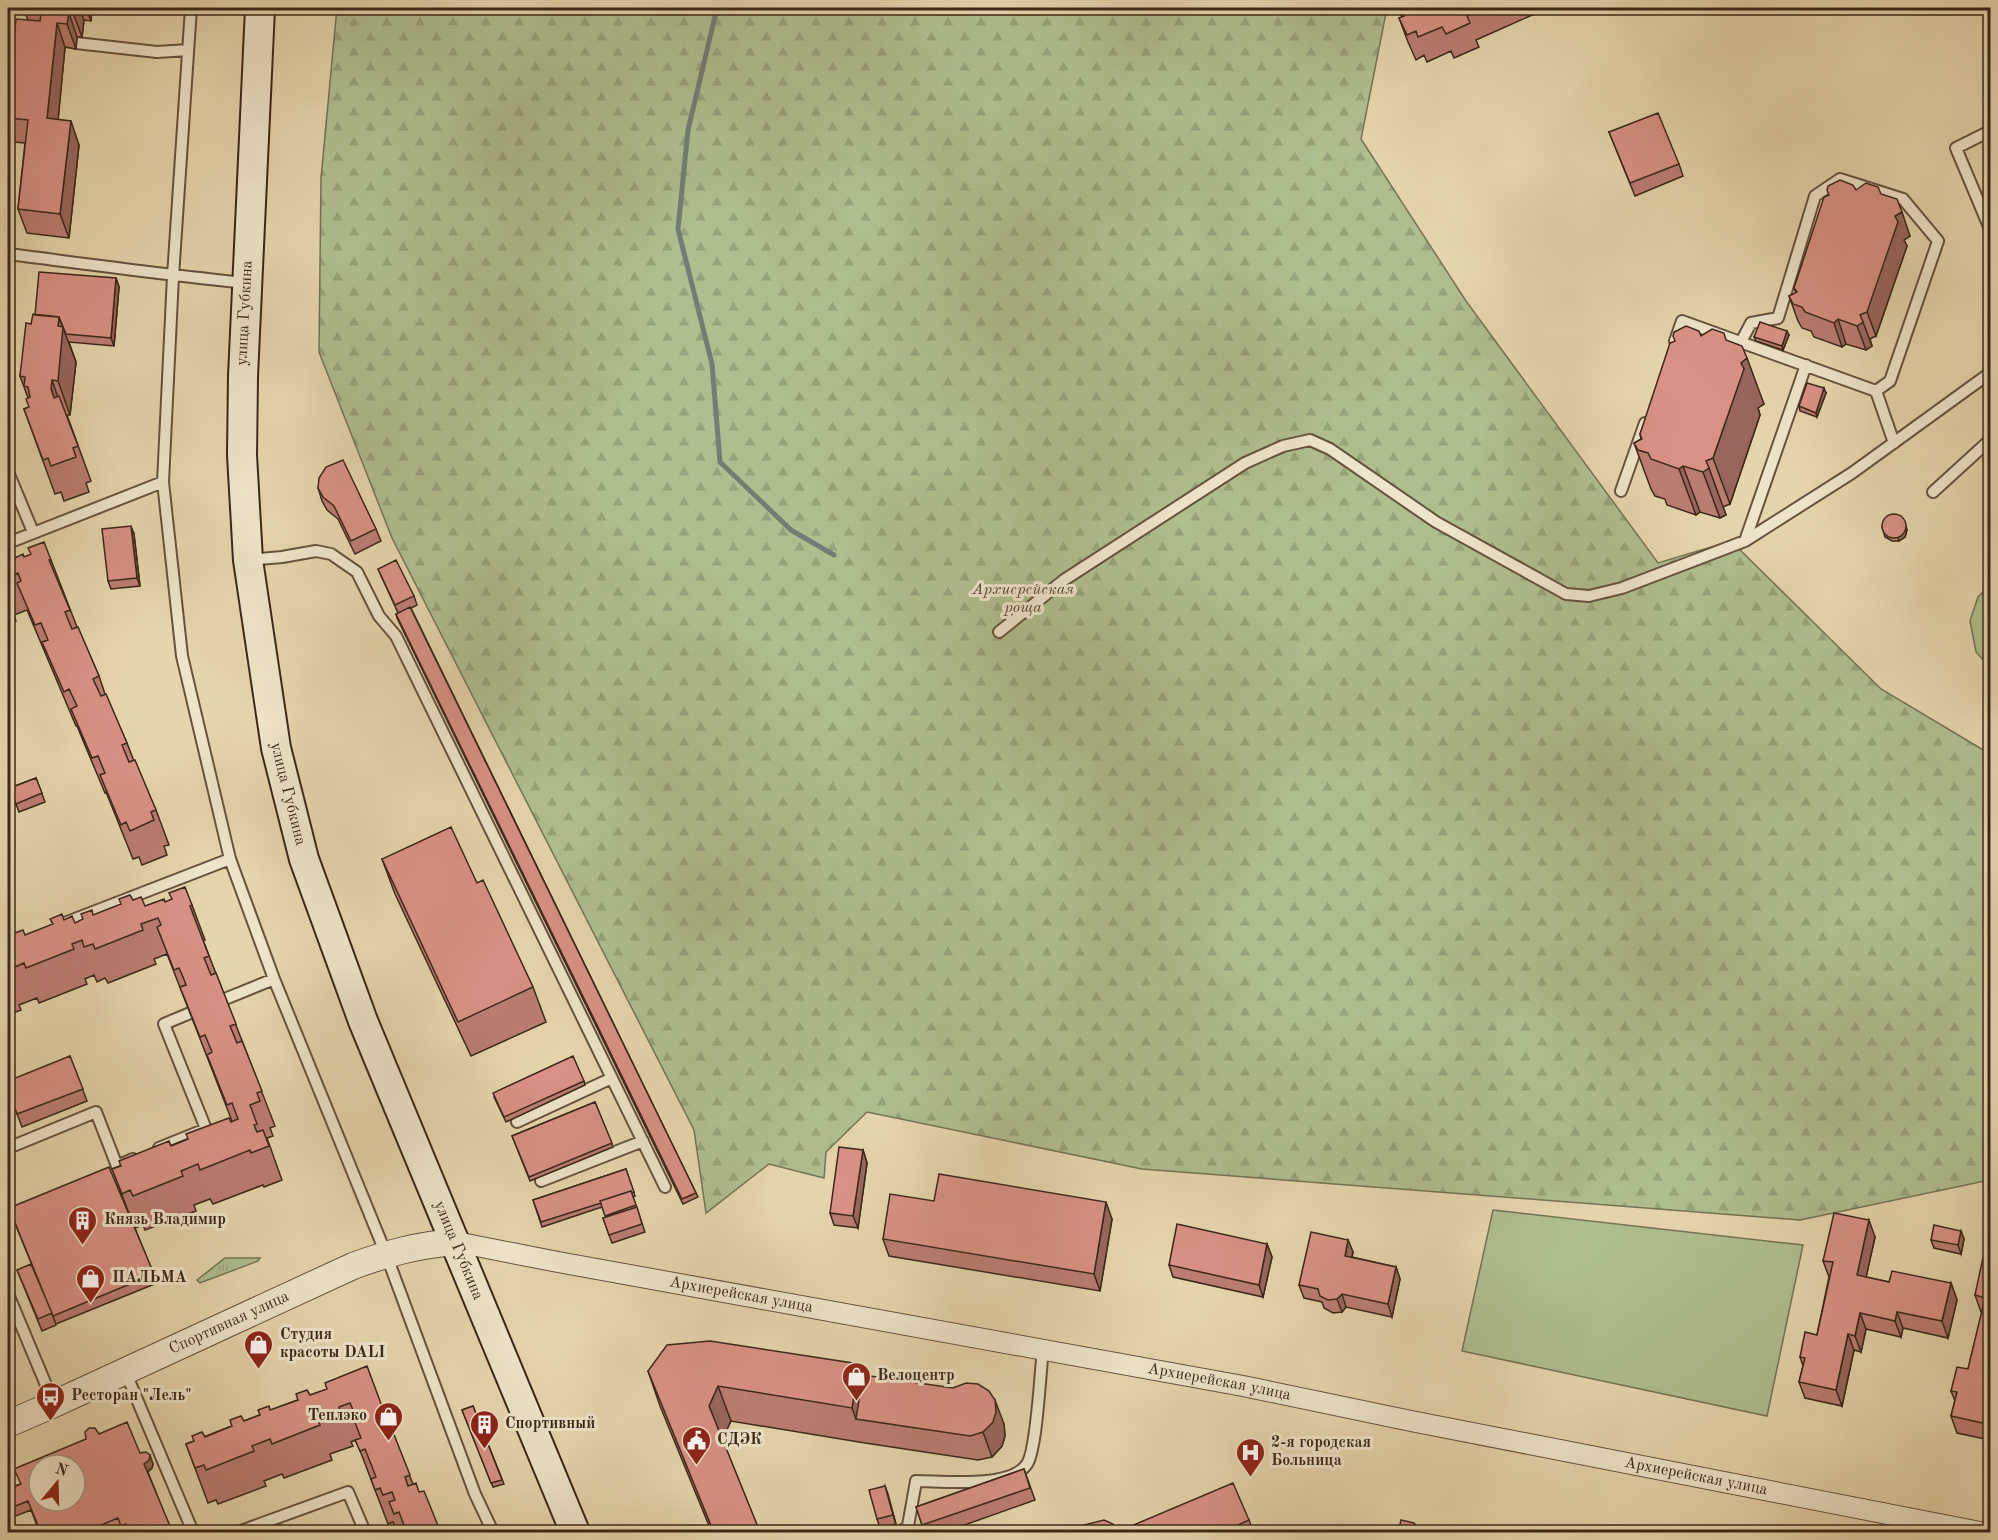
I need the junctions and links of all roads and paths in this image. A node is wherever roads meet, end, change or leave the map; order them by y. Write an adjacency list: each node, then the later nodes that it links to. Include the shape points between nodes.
1 (191, 8): 6 (lane)
2 (260, 8): 11 (main road, улица Губкина)
3 (8, 37): 4 (lane)
4 (39, 39)
5 (76, 43): 6 (lane, via 157,52)
6 (188, 50): 10 (lane)
7 (1990, 131): 8 (lane, via 1956,148)
8 (1990, 229)
9 (8, 254): 10 (lane)
10 (173, 276): 11 (lane); 21 (lane)
11 (247, 283): 27 (main road, улица Губкина, via 242,455)
12 (1741, 342): 13 (lane, via 1682,321); 14 (lane); 16 (lane, via 1751,322 1778,318 1815,195 1840,179 1903,199 1938,242 1890,381)
13 (1671, 353)
14 (1806, 365): 16 (lane); 25 (lane)
15 (1990, 373): 19 (lane)
16 (1876, 392): 19 (lane)
17 (1648, 417): 22 (lane)
18 (1990, 440): 23 (lane)
19 (1894, 443): 25 (lane)
20 (8, 472): 24 (lane)
21 (163, 482): 24 (lane); 29 (lane, via 182,656)
22 (1621, 492)
23 (1933, 492)
24 (33, 532): 26 (lane)
25 (1745, 541): 28 (lane, via 1622,588 1589,596 1566,594 1436,522 1330,449 1310,440 1283,446 1245,463 1064,580)
26 (8, 543)
27 (248, 560): 34 (lane, via 316,551 331,554 357,572 379,616 396,636); 40 (main road, улица Губкина, via 276,748 304,859 363,1021)
28 (999, 632)
29 (230, 859): 30 (lane); 31 (lane)
30 (48, 930)
31 (274, 979): 32 (lane); 41 (lane)
32 (220, 1002)
33 (195, 1011): 37 (lane, via 164,1024 206,1129 117,1166 96,1112)
34 (612, 1078): 35 (lane); 36 (lane)
35 (517, 1122)
36 (643, 1141): 38 (lane); 39 (lane)
37 (8, 1148)
38 (541, 1181)
39 (665, 1187)
40 (456, 1242): 41 (street, Спортивная улица, via 426,1244); 43 (street, Архиерейская улица); 53 (main road, улица Губкина)
41 (386, 1254): 44 (street, Спортивная улица); 52 (lane)
42 (8, 1294): 45 (lane)
43 (1043, 1350): 54 (lane, via 1033,1447 1027,1464 1015,1475 983,1482 916,1481 908,1526); 55 (street, Архиерейская улица, via 1270,1391)
44 (125, 1371): 45 (street, Спортивная улица); 49 (lane)
45 (54, 1404): 46 (street, Спортивная улица)
46 (8, 1424)
47 (8, 1522): 48 (lane)
48 (12, 1533)
49 (193, 1533)
50 (238, 1533): 51 (lane, via 348,1492)
51 (365, 1533)
52 (493, 1533)
53 (575, 1533)
54 (900, 1533)
55 (1980, 1533)

